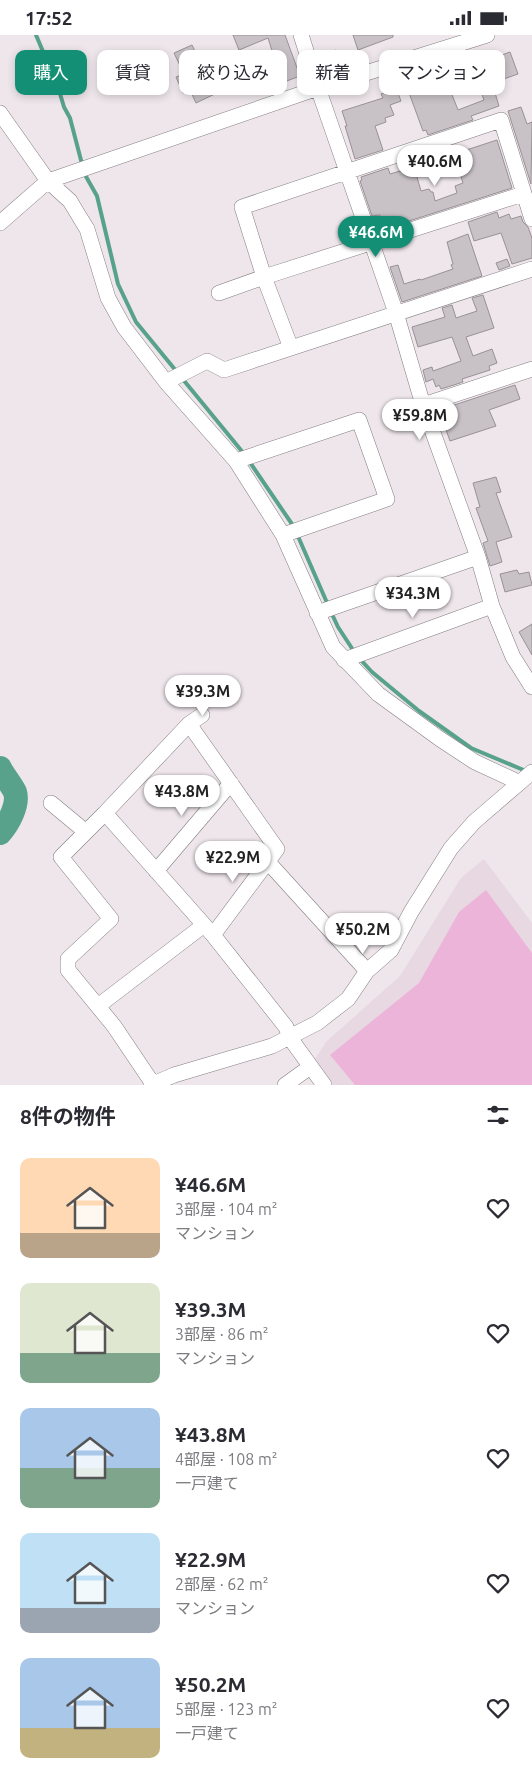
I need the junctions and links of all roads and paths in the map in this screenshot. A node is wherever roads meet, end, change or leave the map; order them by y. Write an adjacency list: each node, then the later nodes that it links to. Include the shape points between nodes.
1 (301, 35): 3 (street)
2 (487, 35): 4 (street)
3 (306, 50)
4 (369, 72)
5 (298, 95): 9 (street)
6 (320, 95): 8 (street)
7 (0, 113): 9 (street)
8 (348, 172): 10 (street, via 501,120); 13 (street); 15 (street, via 242,207)
9 (48, 181): 12 (street); 20 (street, via 70,201 79,215 87,229 108,298 124,327)
10 (523, 194): 11 (street); 13 (street)
11 (532, 219)
12 (0, 223)
13 (371, 244): 15 (street); 17 (street)
14 (532, 269): 17 (street)
15 (264, 277): 16 (street); 18 (street)
16 (219, 293)
17 (396, 313): 18 (street); 21 (street)
18 (291, 348): 20 (street, via 224,370 207,361)
19 (532, 369): 21 (street)
20 (166, 382): 22 (street)
21 (424, 405): 24 (street)
22 (236, 461): 23 (street); 23 (street, via 360,420 387,499)
23 (283, 535): 26 (street)
24 (478, 557): 25 (street); 26 (street)
25 (492, 606): 27 (street); 28 (street, via 513,657)
26 (317, 613): 27 (street, via 333,647)
27 (344, 659): 30 (street, via 378,694 440,739 476,762)
28 (532, 687)
29 (532, 772): 30 (street)
30 (518, 782): 38 (street, via 450,848 391,949)
31 (231, 783): 33 (street, via 196,719); 35 (street, via 277,849); 36 (street)
32 (51, 803): 34 (street)
33 (105, 813): 34 (street); 36 (street)
34 (86, 832): 39 (street, via 61,857 111,919 68,959 68,969)
35 (268, 862): 37 (street); 38 (street)
36 (156, 871): 37 (street)
37 (208, 930): 39 (street); 40 (street, via 286,1027)
38 (367, 971): 40 (street, via 348,999 317,1023)
39 (98, 1006): 42 (street)
40 (290, 1038): 41 (street); 42 (street)
41 (310, 1067): 43 (street); 44 (street)
42 (152, 1084)
43 (285, 1085)
44 (324, 1085)

